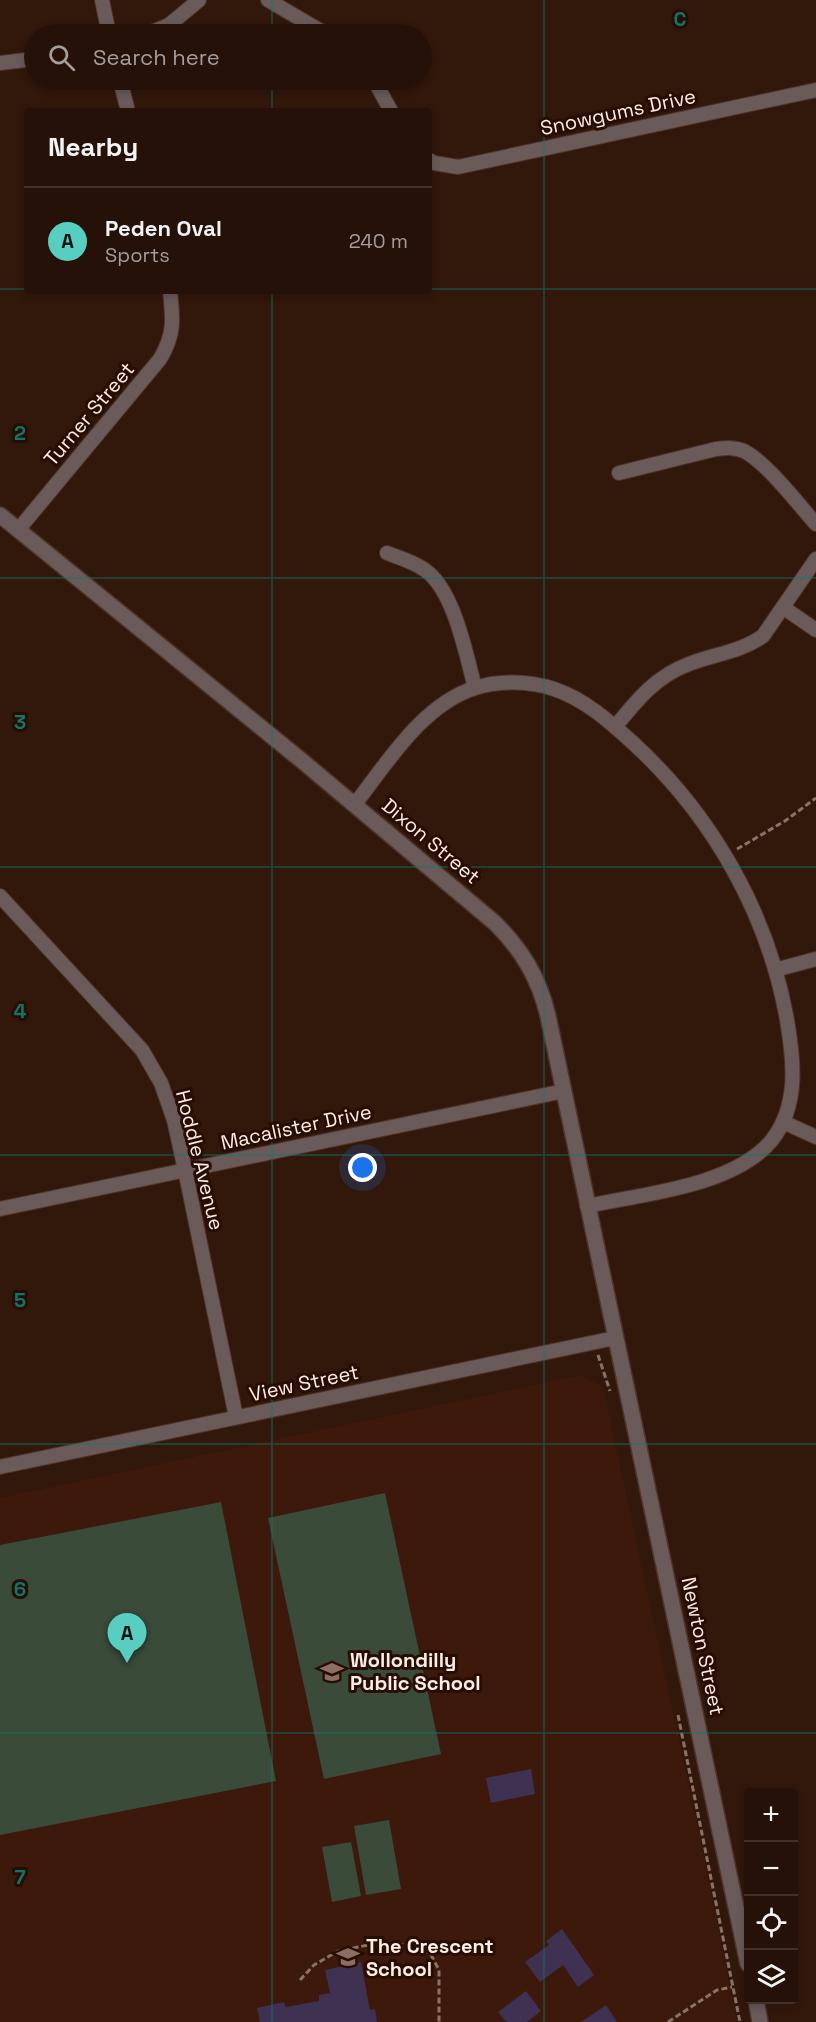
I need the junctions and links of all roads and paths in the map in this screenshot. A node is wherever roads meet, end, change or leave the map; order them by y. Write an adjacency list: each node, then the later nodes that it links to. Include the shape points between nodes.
1 (102, 0): 4 (street)
2 (200, 0): 5 (street)
3 (268, 0): 6 (street)
4 (107, 24)
5 (170, 24)
6 (309, 24)
7 (24, 60): 8 (street)
8 (0, 63)
9 (123, 90): 12 (street)
10 (379, 90): 13 (street)
11 (816, 90): 14 (street, Snowgums Drive, via 458,166)
12 (127, 108)
13 (389, 108)
14 (432, 162)
15 (170, 294): 19 (street, Turner Street, via 170,339 160,359)
16 (619, 473): 18 (street, via 716,448 742,451 756,460)
17 (0, 515): 19 (street, Dixon Street)
18 (816, 524)
19 (18, 530): 27 (street, Dixon Street)
20 (387, 553): 24 (street, via 427,571 442,588)
21 (816, 559): 22 (street)
22 (784, 608): 23 (street); 25 (street, via 751,645 665,675 643,693)
23 (816, 630)
24 (475, 688): 25 (street, via 501,683 553,689 578,700); 27 (street, via 439,706 422,721)
25 (615, 727): 28 (street, via 677,788)
26 (816, 798): 28 (path)
27 (355, 804): 32 (street, Dixon Street, via 495,923 521,952 544,1000)
28 (725, 856): 31 (street, via 754,913)
29 (0, 896): 35 (street, Hoddle Avenue, via 142,1050 164,1092)
30 (816, 959): 31 (street)
31 (776, 970): 33 (street, via 794,1070 792,1097)
32 (564, 1091): 35 (street, Macalister Drive); 36 (street, Dixon Street)
33 (783, 1122): 34 (street); 36 (street, via 755,1156 703,1182)
34 (816, 1137)
35 (185, 1170): 37 (street, Macalister Drive); 41 (street, Hoddle Avenue)
36 (587, 1206): 38 (street, Dixon Street)
37 (0, 1209)
38 (615, 1338): 39 (street, View Street); 44 (street, Newton Street)
39 (594, 1342): 40 (path); 41 (street, View Street)
40 (610, 1391)
41 (236, 1418): 42 (street, View Street)
42 (0, 1467)
43 (676, 1705): 46 (path)
44 (745, 1950)
45 (300, 1980): 48 (path, via 314,1965 339,1952 369,1945 401,1944 430,1953 439,1970)
46 (732, 1987): 49 (path, via 717,1990); 50 (path)
47 (757, 2004): 51 (street)
48 (439, 2022)
49 (668, 2022)
50 (740, 2022)
51 (760, 2022)

